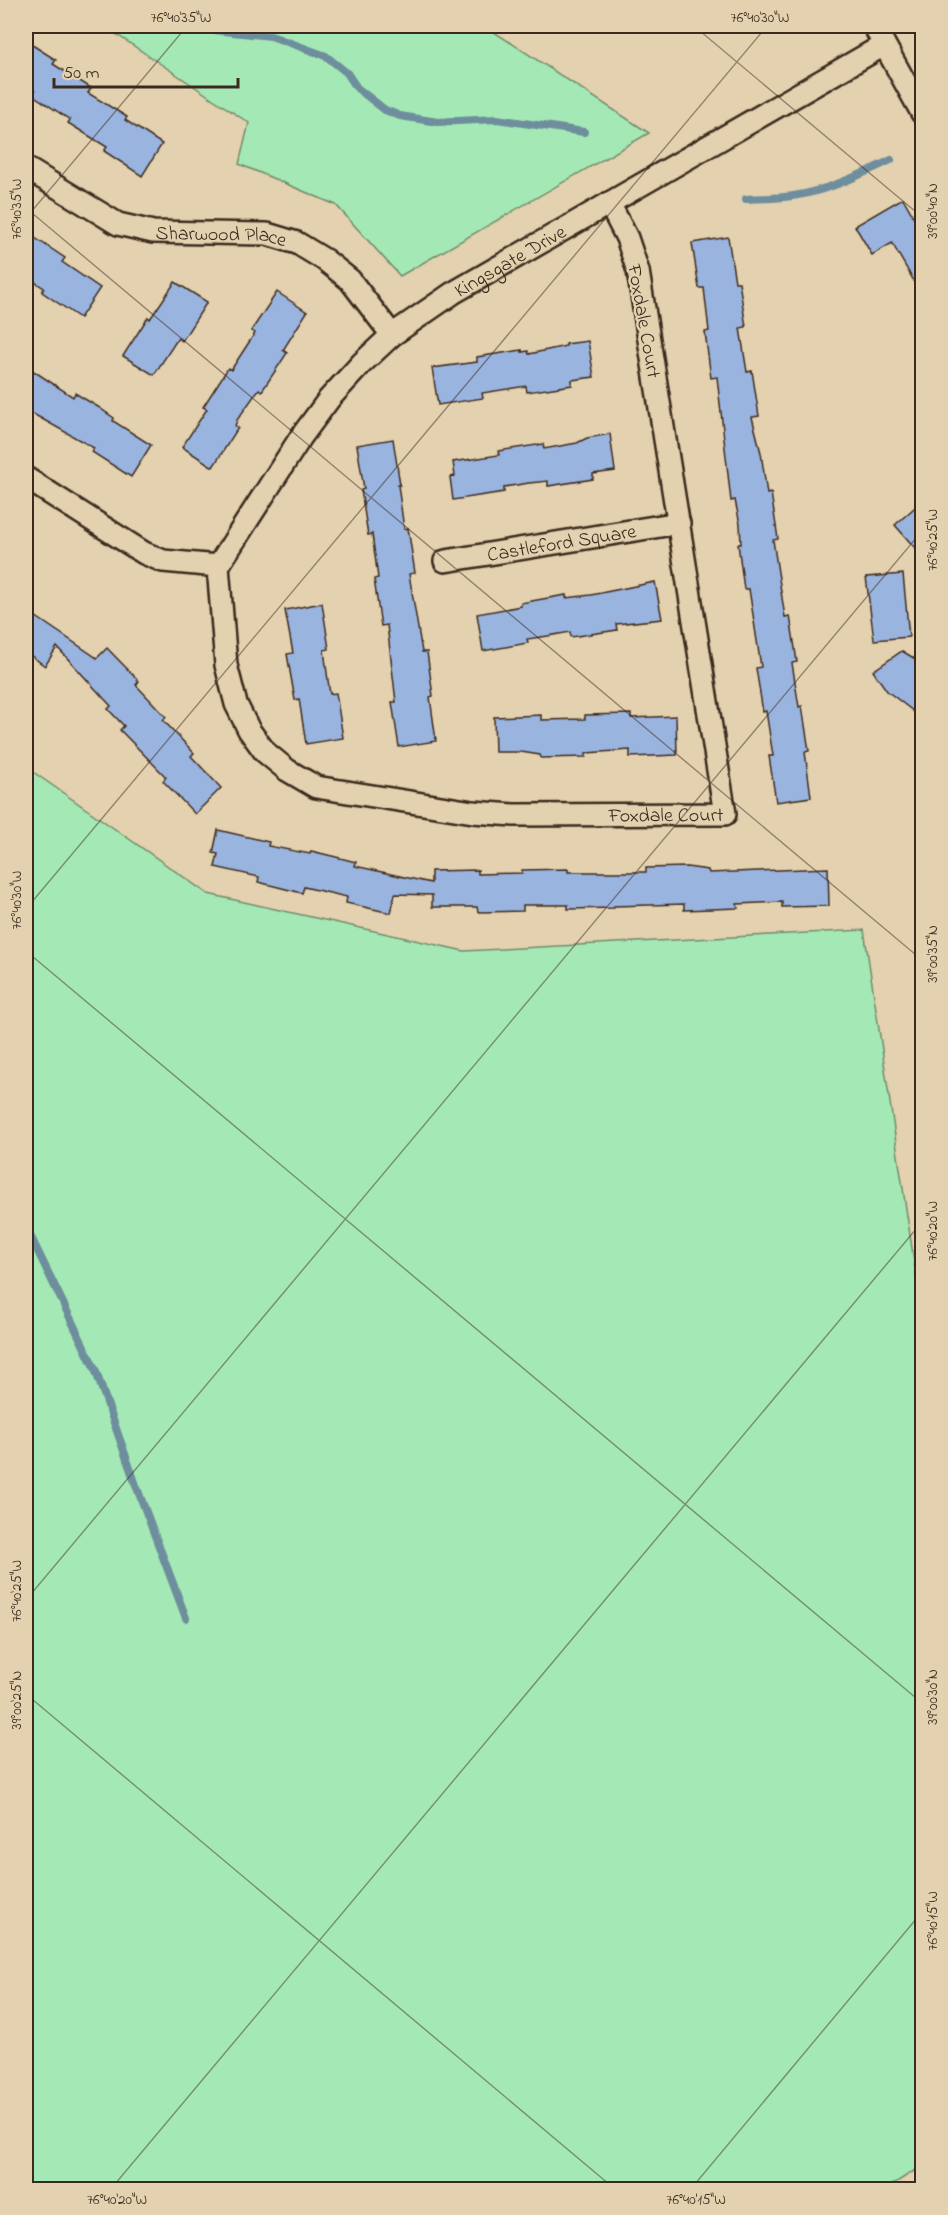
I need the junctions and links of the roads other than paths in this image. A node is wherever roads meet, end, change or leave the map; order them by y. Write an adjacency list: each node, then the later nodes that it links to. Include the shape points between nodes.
1 (874, 26): 2 (street)
2 (884, 45): 3 (street); 5 (street, Kingsgate Drive)
3 (922, 113)
4 (26, 168): 6 (street, Sharwood Place, via 118,224 153,232 267,234 297,243 350,280)
5 (609, 203): 6 (street, Kingsgate Drive, via 453,293); 8 (street, Foxdale Court, via 638,271)
6 (392, 335): 10 (street, Kingsgate Drive, via 329,399)
7 (26, 478): 10 (street, via 144,553 163,561)
8 (679, 523): 9 (street, Castleford Square); 10 (street, Foxdale Court, via 725,814 473,813 316,787 265,752 236,704 226,665)
9 (445, 561)
10 (218, 566)

